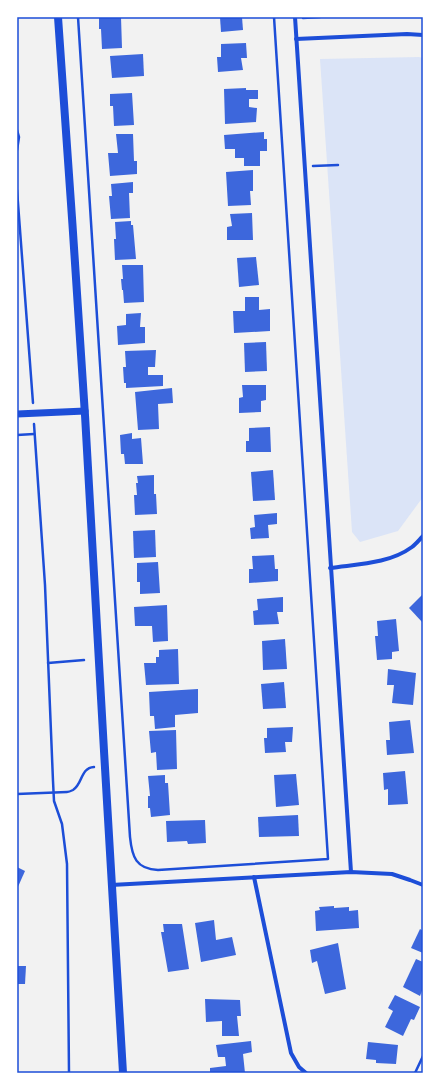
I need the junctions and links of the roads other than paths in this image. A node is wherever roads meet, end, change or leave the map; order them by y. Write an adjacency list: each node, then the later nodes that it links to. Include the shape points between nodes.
1 (58, 17): 5 (main road)
2 (295, 18): 4 (street)
3 (423, 35): 4 (street)
4 (296, 40): 8 (street)
5 (85, 411): 6 (street); 11 (main road)
6 (17, 414)
7 (423, 536): 8 (street, via 412,547 396,556)
8 (330, 568): 9 (street)
9 (351, 872): 10 (street); 12 (street, via 392,874)
10 (254, 877): 11 (street); 14 (street, via 291,1053)
11 (111, 885): 13 (main road)
12 (423, 886)
13 (123, 1073)
14 (306, 1073)

